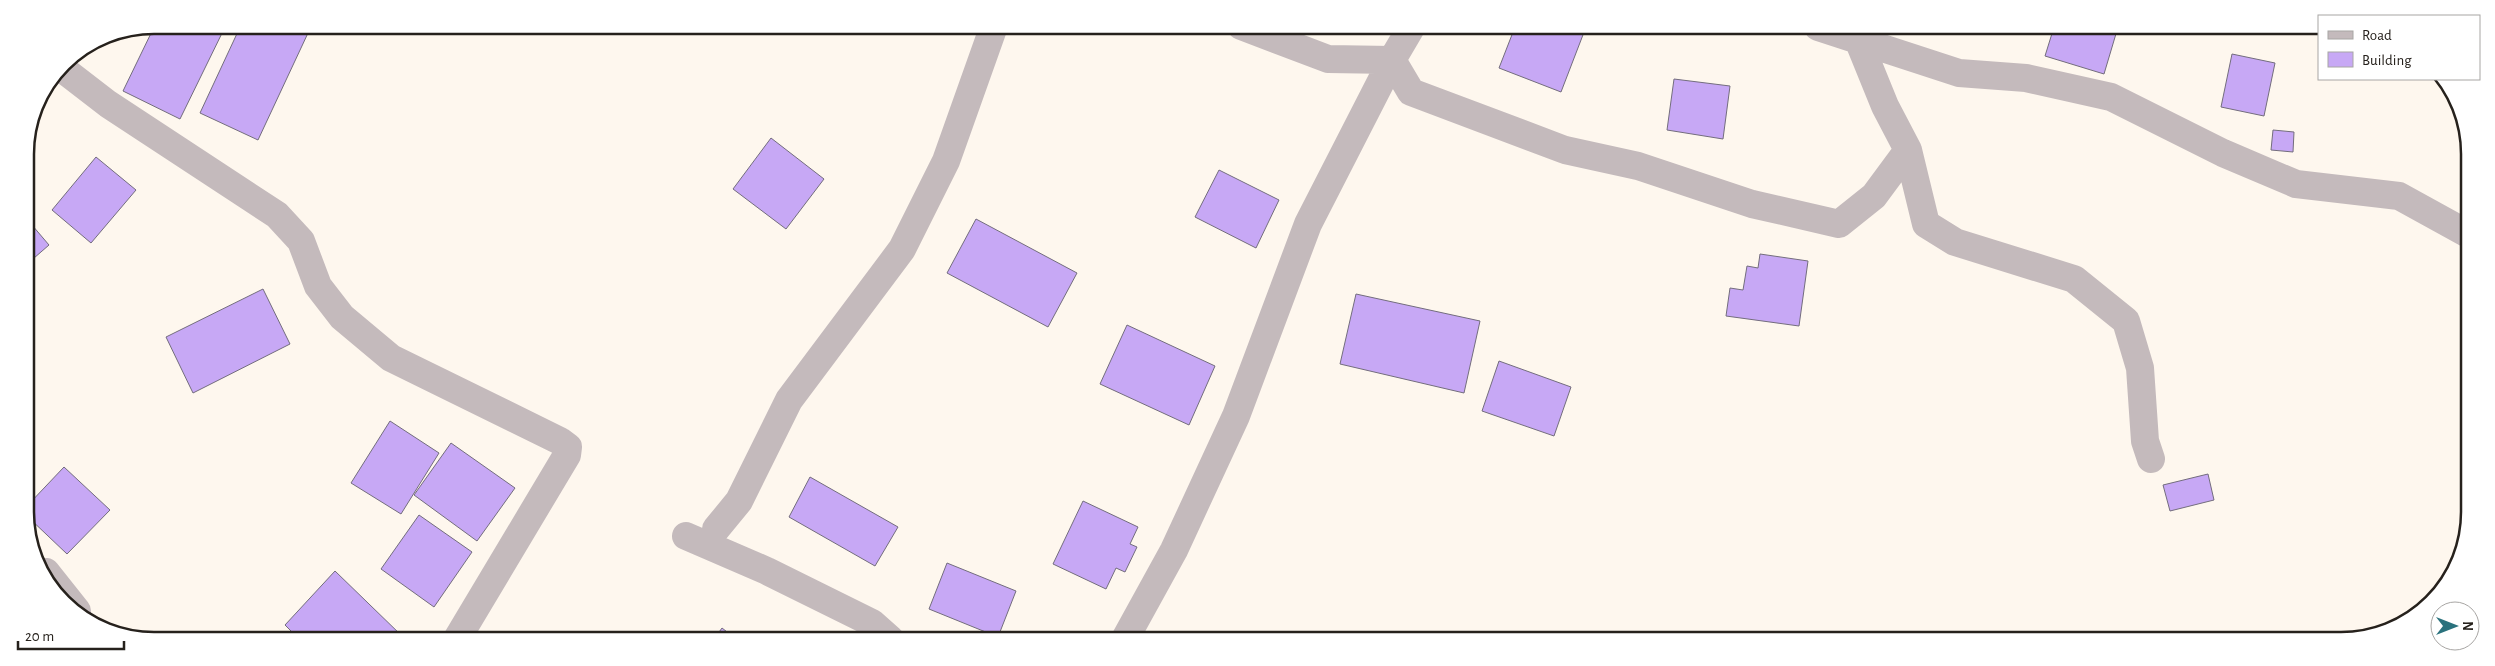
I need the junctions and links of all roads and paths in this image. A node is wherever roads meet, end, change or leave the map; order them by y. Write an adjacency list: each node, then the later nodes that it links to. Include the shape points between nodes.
1 (991, 34): 11 (street, via 946,161 902,249 789,400 739,501)
2 (1262, 34): 6 (street, via 1328,59)
3 (1407, 34): 6 (street)
4 (1837, 34): 5 (street)
5 (1859, 42): 8 (street, via 1885,106); 9 (street, via 1959,73 2026,78 2111,98 2223,153 2296,184 2399,196)
6 (1392, 60): 8 (street, via 1411,92 1565,150 1638,166 1752,204 1839,224 1874,196); 15 (street, via 1308,224 1236,416 1174,550)
7 (66, 72): 13 (street, via 108,104 277,215 301,242 318,286 342,317 391,358 568,447 567,456)
8 (1908, 150): 10 (street, via 1926,224 1955,242 2074,278 2126,321 2140,368 2145,441)
9 (2461, 230)
10 (2151, 459)
11 (716, 529)
12 (686, 536): 14 (street, via 768,571 872,623)
13 (461, 632)
14 (882, 632)
15 (1129, 632)

